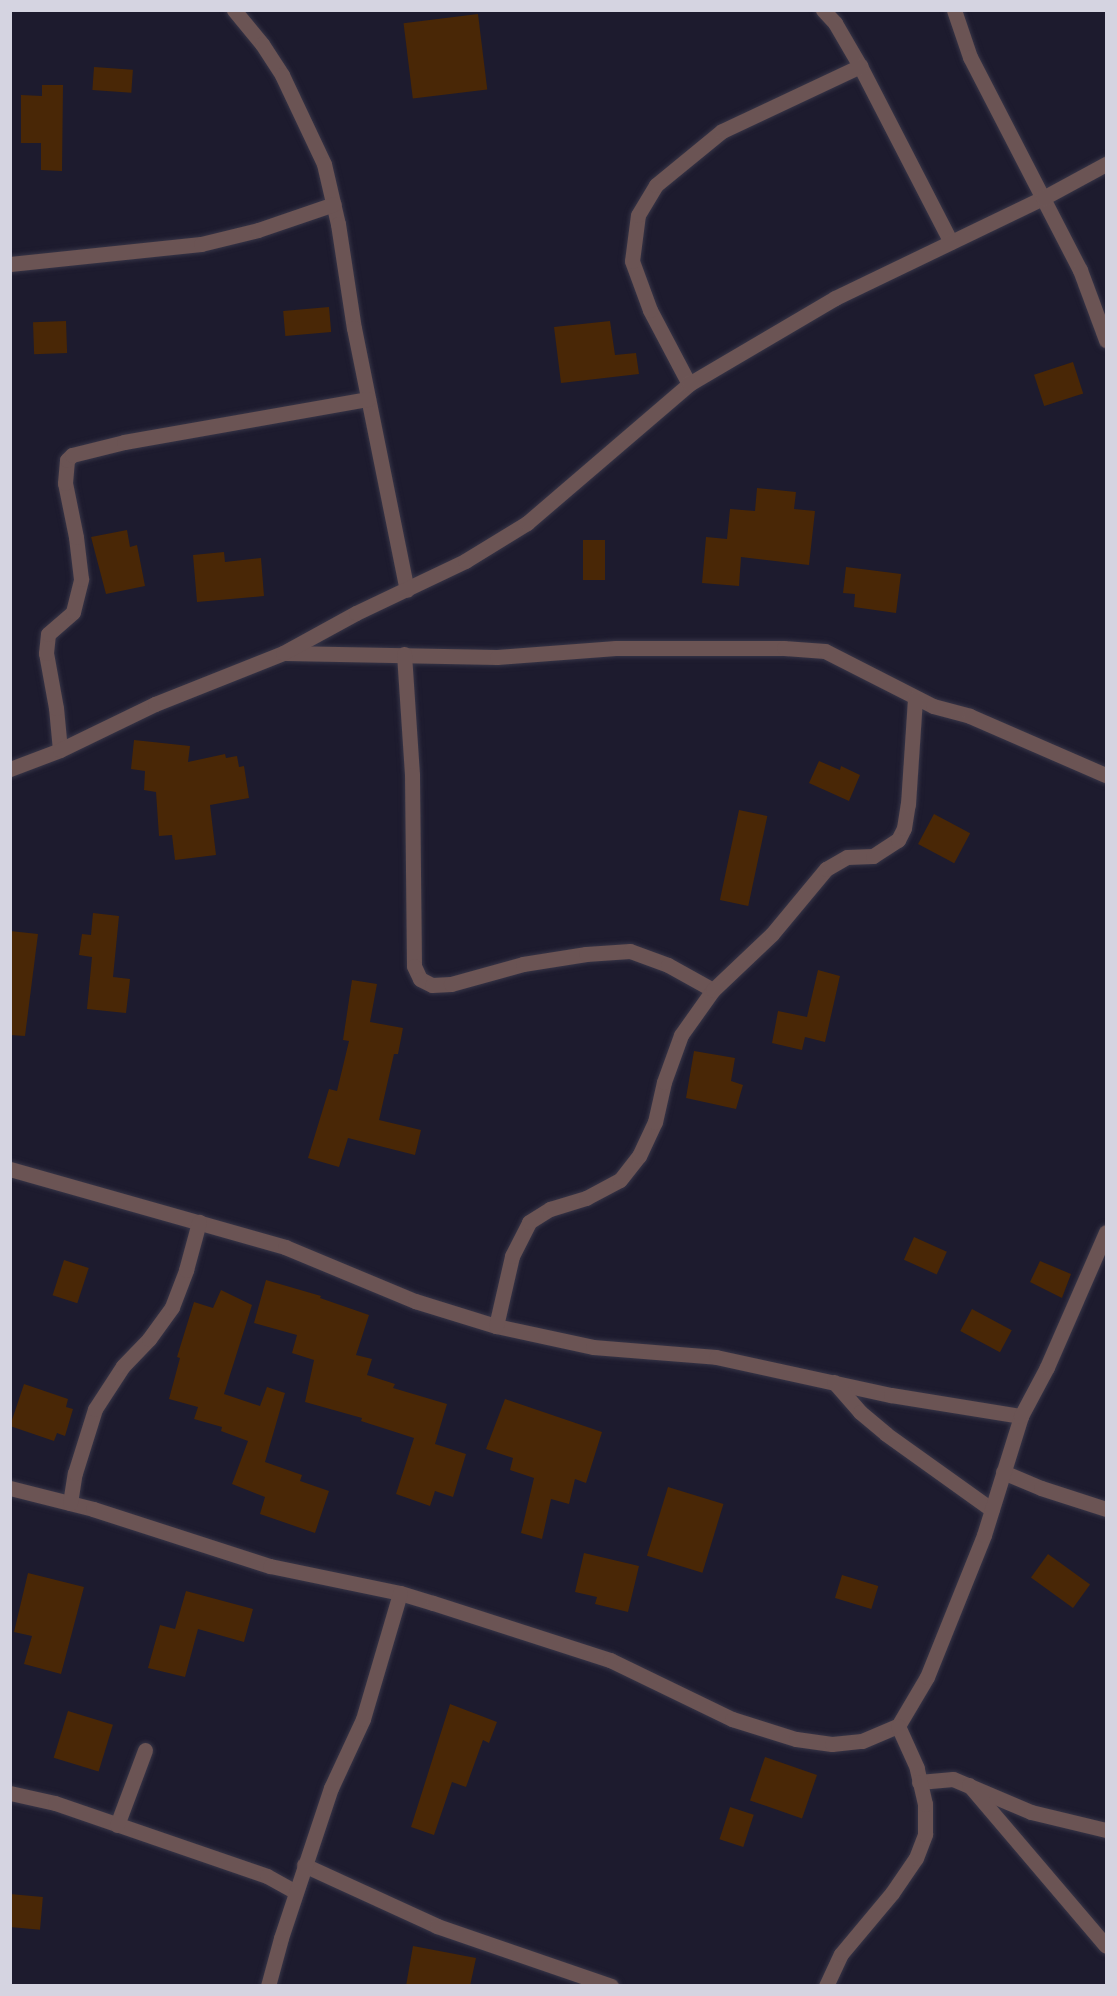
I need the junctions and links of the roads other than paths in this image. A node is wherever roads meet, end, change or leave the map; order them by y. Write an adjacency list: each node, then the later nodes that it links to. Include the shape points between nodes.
1 (234, 10): 7 (street, via 282,75 324,164)
2 (823, 10): 4 (street)
3 (954, 10): 6 (street, via 970,57)
4 (860, 66): 8 (street); 11 (street, via 722,131 656,185 638,215 632,261 650,310)
5 (1107, 164): 6 (street)
6 (1043, 198): 8 (street); 10 (street, via 1080,270)
7 (334, 204): 9 (street, via 258,230 201,244); 12 (street)
8 (951, 242): 11 (street, via 836,298)
9 (10, 264)
10 (1107, 340)
11 (689, 384): 13 (street, via 526,524)
12 (368, 399): 13 (street); 17 (street, via 124,442 72,455 67,460 66,483 81,579 73,612 48,634 46,653)
13 (407, 590): 14 (street)
14 (283, 653): 15 (street); 17 (street, via 154,704)
15 (404, 654): 16 (street, via 497,657 616,648 716,646 814,650 825,651); 20 (street, via 412,775 414,966 420,979 432,985 451,984 523,964 630,951 668,965)
16 (915, 698): 19 (street, via 970,716); 20 (street, via 908,804 898,840 873,856 848,857 826,869 772,934)
17 (60, 750): 18 (street)
18 (10, 769)
19 (1107, 775)
20 (713, 990): 24 (street, via 681,1035 655,1122 639,1156 620,1180 586,1198 550,1209 530,1222 512,1256)
21 (10, 1169): 22 (street)
22 (199, 1222): 24 (street, via 285,1247 415,1301); 29 (street, via 172,1306 94,1409)
23 (1107, 1232): 26 (street)
24 (496, 1326): 25 (street, via 594,1347 716,1358)
25 (834, 1382): 26 (street); 31 (street, via 886,1434)
26 (1021, 1416): 27 (street)
27 (1003, 1472): 30 (street); 31 (street)
28 (10, 1488): 29 (street)
29 (70, 1503): 32 (street, via 270,1566)
30 (1107, 1509)
31 (992, 1510): 33 (street, via 927,1677)
32 (400, 1593): 33 (street, via 610,1660 732,1719 796,1739 832,1744 862,1741); 40 (street, via 363,1719 331,1788)
33 (898, 1726): 35 (street, via 917,1768)
34 (145, 1750): 38 (street)
35 (919, 1782): 36 (street, via 953,1779); 45 (street, via 925,1804 925,1834 916,1858 841,1954)
36 (969, 1785): 39 (street, via 1031,1812); 42 (street)
37 (10, 1793): 38 (street)
38 (117, 1824): 41 (street, via 267,1876)
39 (1107, 1830)
40 (304, 1865): 41 (street); 44 (street, via 438,1926)
41 (296, 1892): 43 (street)
42 (1107, 1946)
43 (268, 1986)
44 (611, 1986)
45 (826, 1986)

